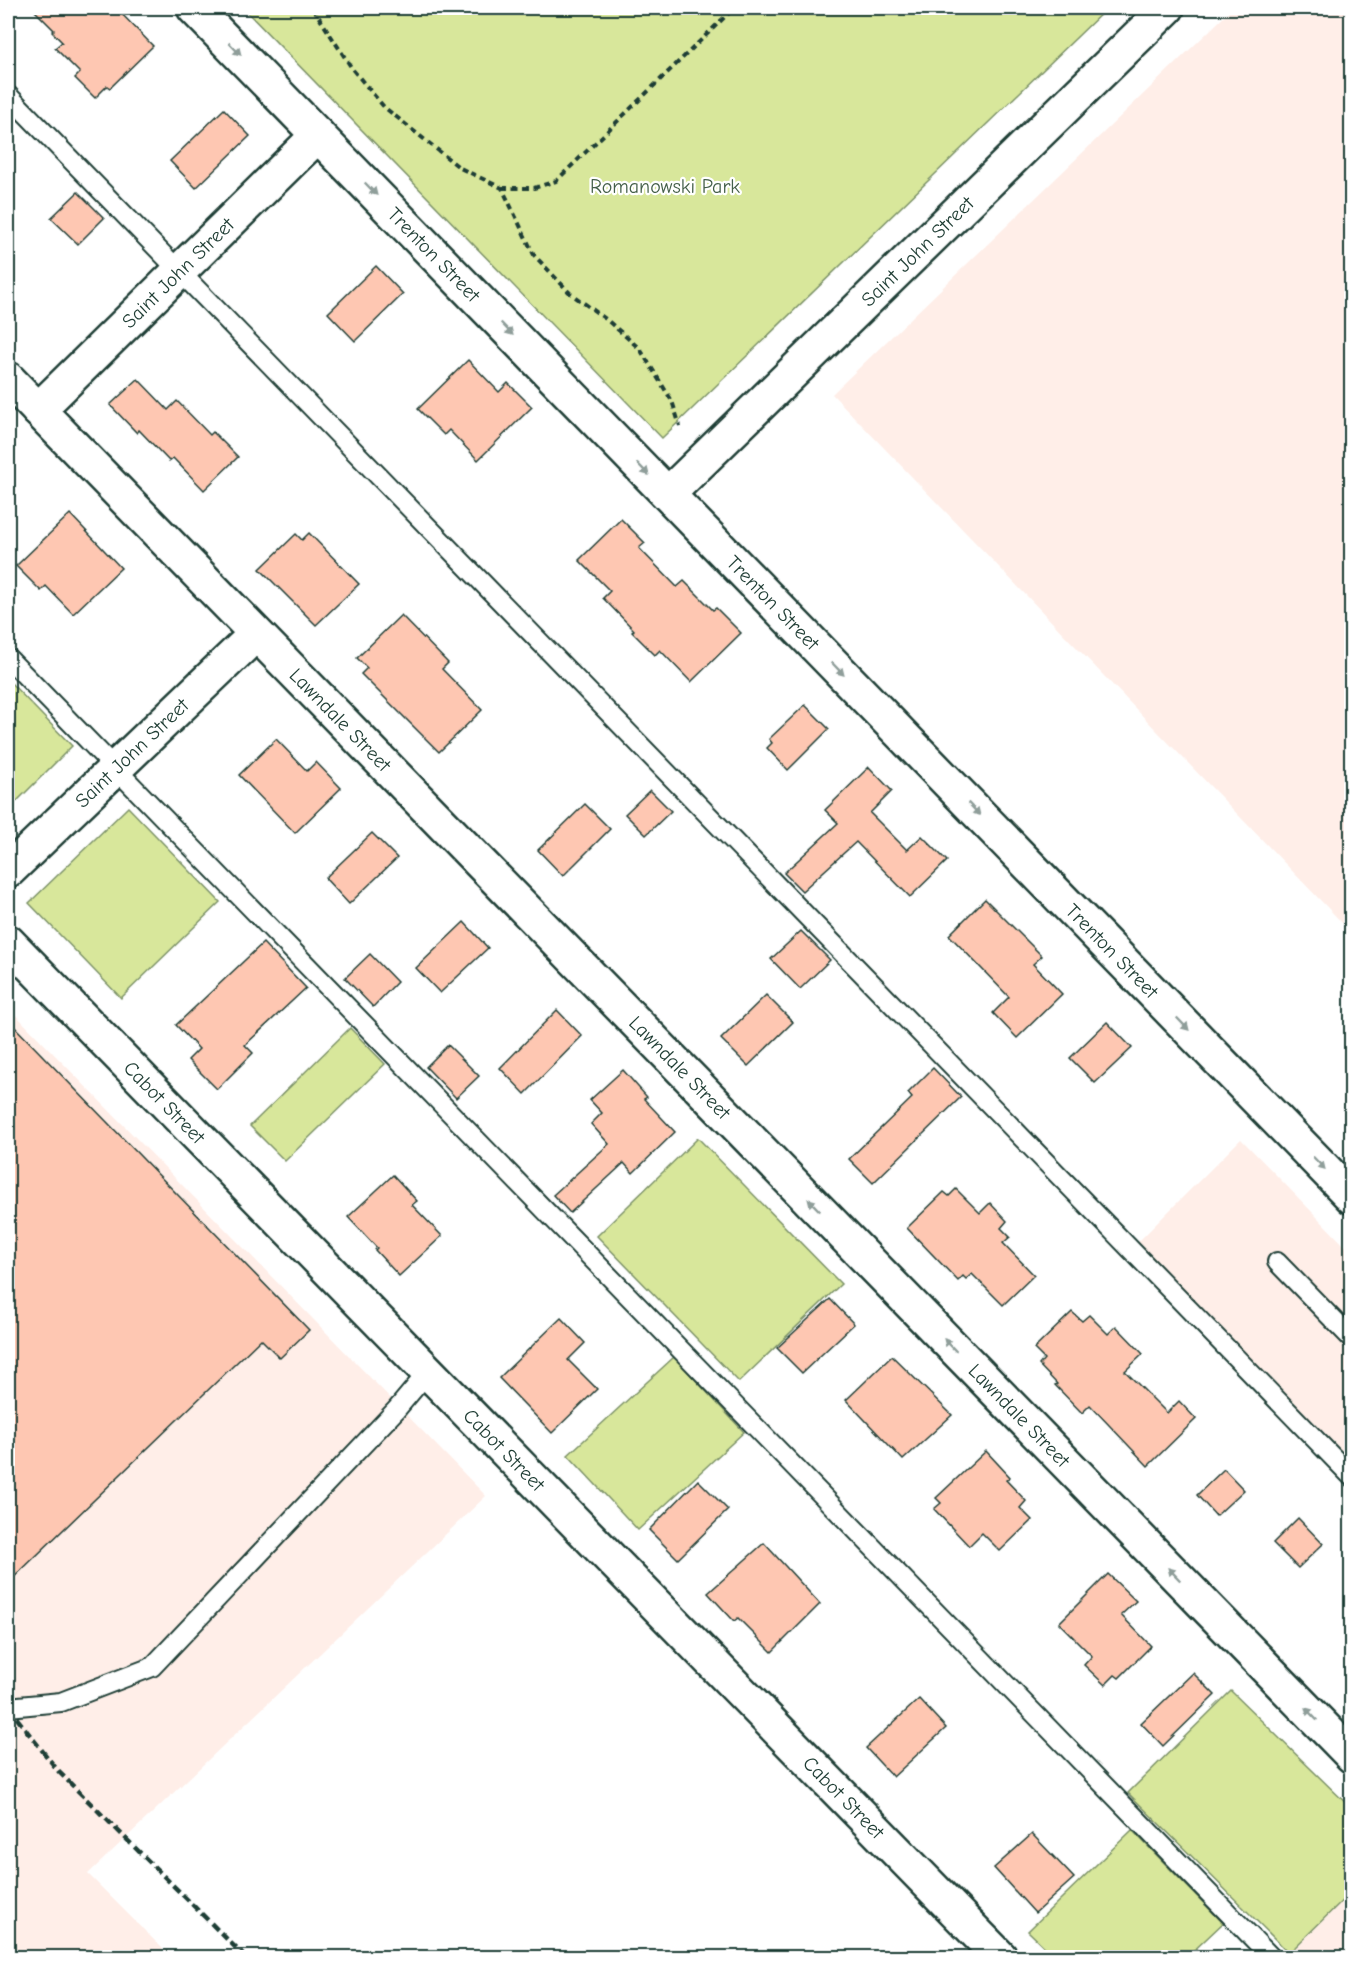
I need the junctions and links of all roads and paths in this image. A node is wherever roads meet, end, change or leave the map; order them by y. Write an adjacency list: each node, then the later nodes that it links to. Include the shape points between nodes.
1 (194, 8): 6 (street, Trenton Street, one-way to 6)
2 (313, 8): 7 (path, via 353,70 384,107 460,168)
3 (734, 8): 7 (path, via 556,181 534,188)
4 (1167, 8): 12 (street, Saint John Street)
5 (8, 95): 8 (lane)
6 (318, 135): 8 (street, Saint John Street); 12 (street, Trenton Street, one-way to 12)
7 (502, 188): 11 (path, via 534,255 570,293 640,349 672,400)
8 (179, 272): 10 (street, Saint John Street); 22 (lane)
9 (8, 379): 10 (street, Lawndale Street)
10 (38, 410): 13 (street, Lawndale Street)
11 (680, 426)
12 (668, 494): 18 (street, Trenton Street, one-way to 18)
13 (256, 634): 15 (street, Saint John Street); 24 (street, Lawndale Street, one-way to 13)
14 (8, 658): 15 (lane)
15 (116, 768): 16 (street, Saint John Street); 26 (lane)
16 (8, 871)
17 (8, 942): 21 (street, Cabot Street)
18 (1352, 1197)
19 (1277, 1262): 20 (lane)
20 (1352, 1340)
21 (428, 1372): 23 (lane, via 152,1667 61,1702); 25 (street, Cabot Street)
22 (1352, 1477)
23 (8, 1707)
24 (1352, 1756)
25 (1001, 1958)
26 (1272, 1958)

